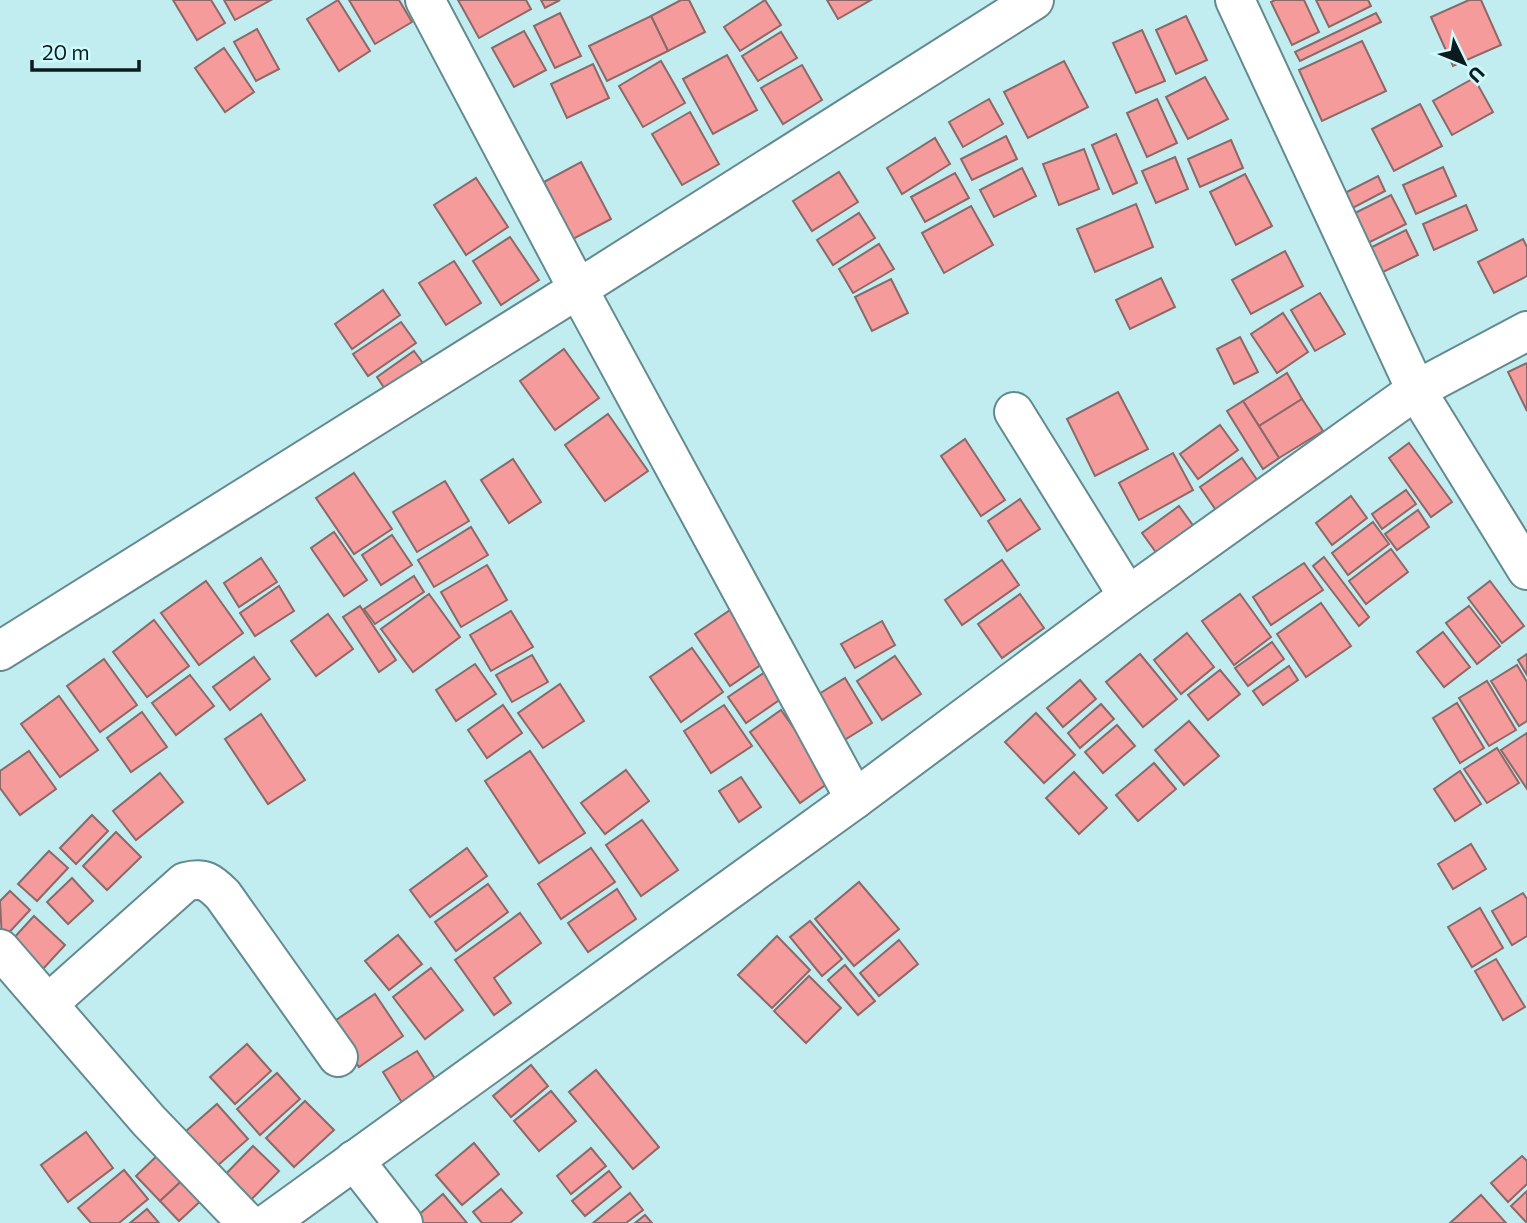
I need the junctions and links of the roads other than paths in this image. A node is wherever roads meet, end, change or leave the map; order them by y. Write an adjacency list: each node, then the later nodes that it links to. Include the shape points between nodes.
1 (425, 0): 4 (street)
2 (1034, 0): 4 (street)
3 (1235, 0): 6 (street)
4 (578, 289): 10 (street); 11 (street)
5 (1527, 331): 6 (street)
6 (1416, 390): 8 (street); 9 (street)
7 (1014, 412): 9 (street)
8 (1527, 569)
9 (1128, 596): 11 (street)
10 (0, 651)
11 (855, 799): 15 (street)
12 (0, 949): 13 (street)
13 (49, 1003): 14 (street, via 185,882 198,879 223,895); 16 (street, via 149,1121)
14 (338, 1057)
15 (354, 1160): 17 (street); 18 (street)
16 (247, 1223)
17 (268, 1223)
18 (403, 1223)

